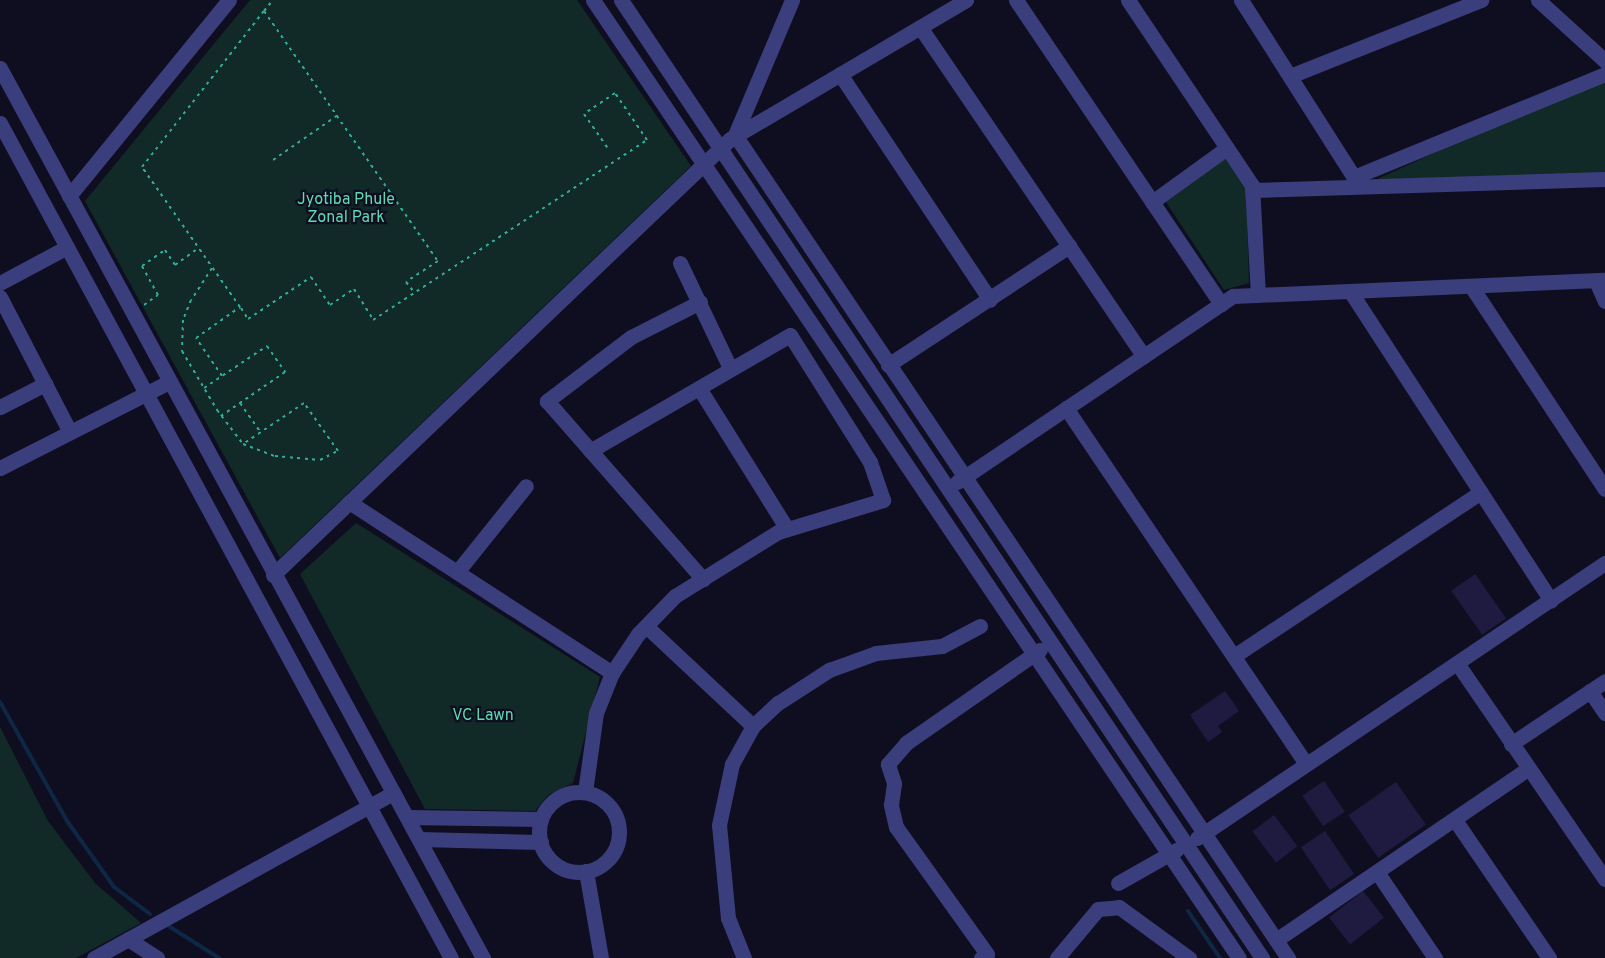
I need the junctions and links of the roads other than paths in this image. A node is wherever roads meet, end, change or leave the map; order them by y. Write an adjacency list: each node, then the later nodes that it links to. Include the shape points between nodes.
1 (228, 0): 25 (street)
2 (594, 0): 21 (street)
3 (621, 0): 19 (street)
4 (792, 0): 18 (street)
5 (966, 0): 11 (street)
6 (1016, 0): 26 (street)
7 (1128, 0): 20 (street)
8 (1241, 0): 16 (street)
9 (1481, 0): 16 (street)
10 (1538, 0): 12 (street)
11 (921, 27): 14 (street); 27 (street)
12 (1605, 61)
13 (0, 68): 25 (street)
14 (840, 74): 18 (street); 36 (street)
15 (1605, 74): 23 (street)
16 (1290, 76): 23 (street)
17 (0, 123): 28 (street)
18 (735, 135): 19 (street); 40 (street)
19 (720, 147): 21 (street); 53 (street)
20 (1227, 148): 24 (street); 26 (street)
21 (703, 164): 56 (street); 57 (street)
22 (1605, 179): 23 (street)
23 (1357, 182): 24 (street)
24 (1252, 190): 34 (street)
25 (69, 196): 42 (street)
26 (1152, 202): 38 (street)
27 (1069, 246): 36 (street); 39 (street)
28 (67, 247): 30 (street); 45 (street)
29 (680, 263): 37 (street)
30 (0, 283)
31 (1471, 286): 32 (street); 33 (street); 54 (street)
32 (1350, 291): 34 (street); 55 (street)
33 (1602, 291)
34 (1258, 296): 38 (street, via 1233,297)
35 (0, 297): 43 (street)
36 (990, 300): 40 (street)
37 (700, 302): 41 (street); 49 (street, via 631,337 547,401)
38 (1221, 304): 39 (street)
39 (1144, 356): 47 (street)
40 (888, 365): 51 (street)
41 (730, 368): 44 (street); 58 (street, via 790,335 870,462 883,500)
42 (169, 382): 45 (street); 59 (street)
43 (45, 384): 46 (street); 48 (street)
44 (699, 388): 49 (street); 58 (street)
45 (146, 394): 48 (street); 61 (street)
46 (0, 407)
47 (1066, 408): 51 (street); 70 (street)
48 (70, 432): 50 (street)
49 (590, 451): 64 (street)
50 (0, 468)
51 (963, 478): 53 (street); 86 (street)
52 (526, 486): 62 (street)
53 (946, 489): 56 (street); 68 (street)
54 (1605, 489)
55 (1480, 492): 65 (street); 70 (street)
56 (928, 499): 69 (street)
57 (349, 502): 62 (street); 63 (street)
58 (787, 529): 64 (street)
59 (264, 557): 61 (street); 63 (street)
60 (1605, 563): 65 (street)
61 (240, 567): 82 (street)
62 (457, 572): 72 (street)
63 (273, 574): 81 (street)
64 (703, 579): 66 (street, via 675,596)
65 (1551, 600): 71 (street)
66 (646, 626): 72 (street); 76 (street)
67 (980, 626): 76 (street, via 942,646 876,654 829,670 778,703)
68 (1049, 642): 69 (street); 89 (street)
69 (1034, 655): 90 (street); 103 (street, via 906,743 888,764 894,783 891,805 896,827 987,954)
70 (1233, 657): 78 (street)
71 (1457, 663): 77 (street); 78 (street)
72 (612, 673): 80 (street, via 596,713)
73 (1605, 681): 74 (street)
74 (1590, 691): 75 (street); 77 (street)
75 (1605, 713)
76 (753, 726): 102 (street, via 732,764 719,825 728,918)
77 (1511, 744): 79 (street)
78 (1306, 764): 86 (street)
79 (1528, 769): 85 (street); 93 (street)
80 (585, 792): 84 (street, via 561,795); 91 (street, via 605,800 615,813 620,831 609,858)
81 (393, 793): 82 (street); 83 (street)
82 (368, 805): 95 (street); 99 (street)
83 (407, 817): 84 (street); 87 (street)
84 (541, 819): 88 (street)
85 (1455, 820): 92 (street); 110 (street)
86 (1205, 832): 89 (street); 96 (street)
87 (419, 839): 88 (street); 100 (street)
88 (541, 842): 91 (street, via 552,862 566,870)
89 (1185, 844): 90 (street); 107 (street)
90 (1169, 854): 94 (street); 106 (street)
91 (586, 871): 101 (street)
92 (1377, 872): 96 (street); 109 (street)
93 (1605, 879)
94 (1118, 883)
95 (128, 939): 97 (street); 98 (street)
96 (1276, 940): 108 (street)
97 (94, 958)
98 (156, 958)
99 (451, 958)
100 (483, 958)
101 (600, 958)
102 (744, 958)
103 (981, 958)
104 (1057, 958): 105 (street, via 1098,909 1119,907)
105 (1189, 958)
106 (1239, 958)
107 (1262, 958)
108 (1288, 958)
109 (1435, 958)
110 (1549, 958)

